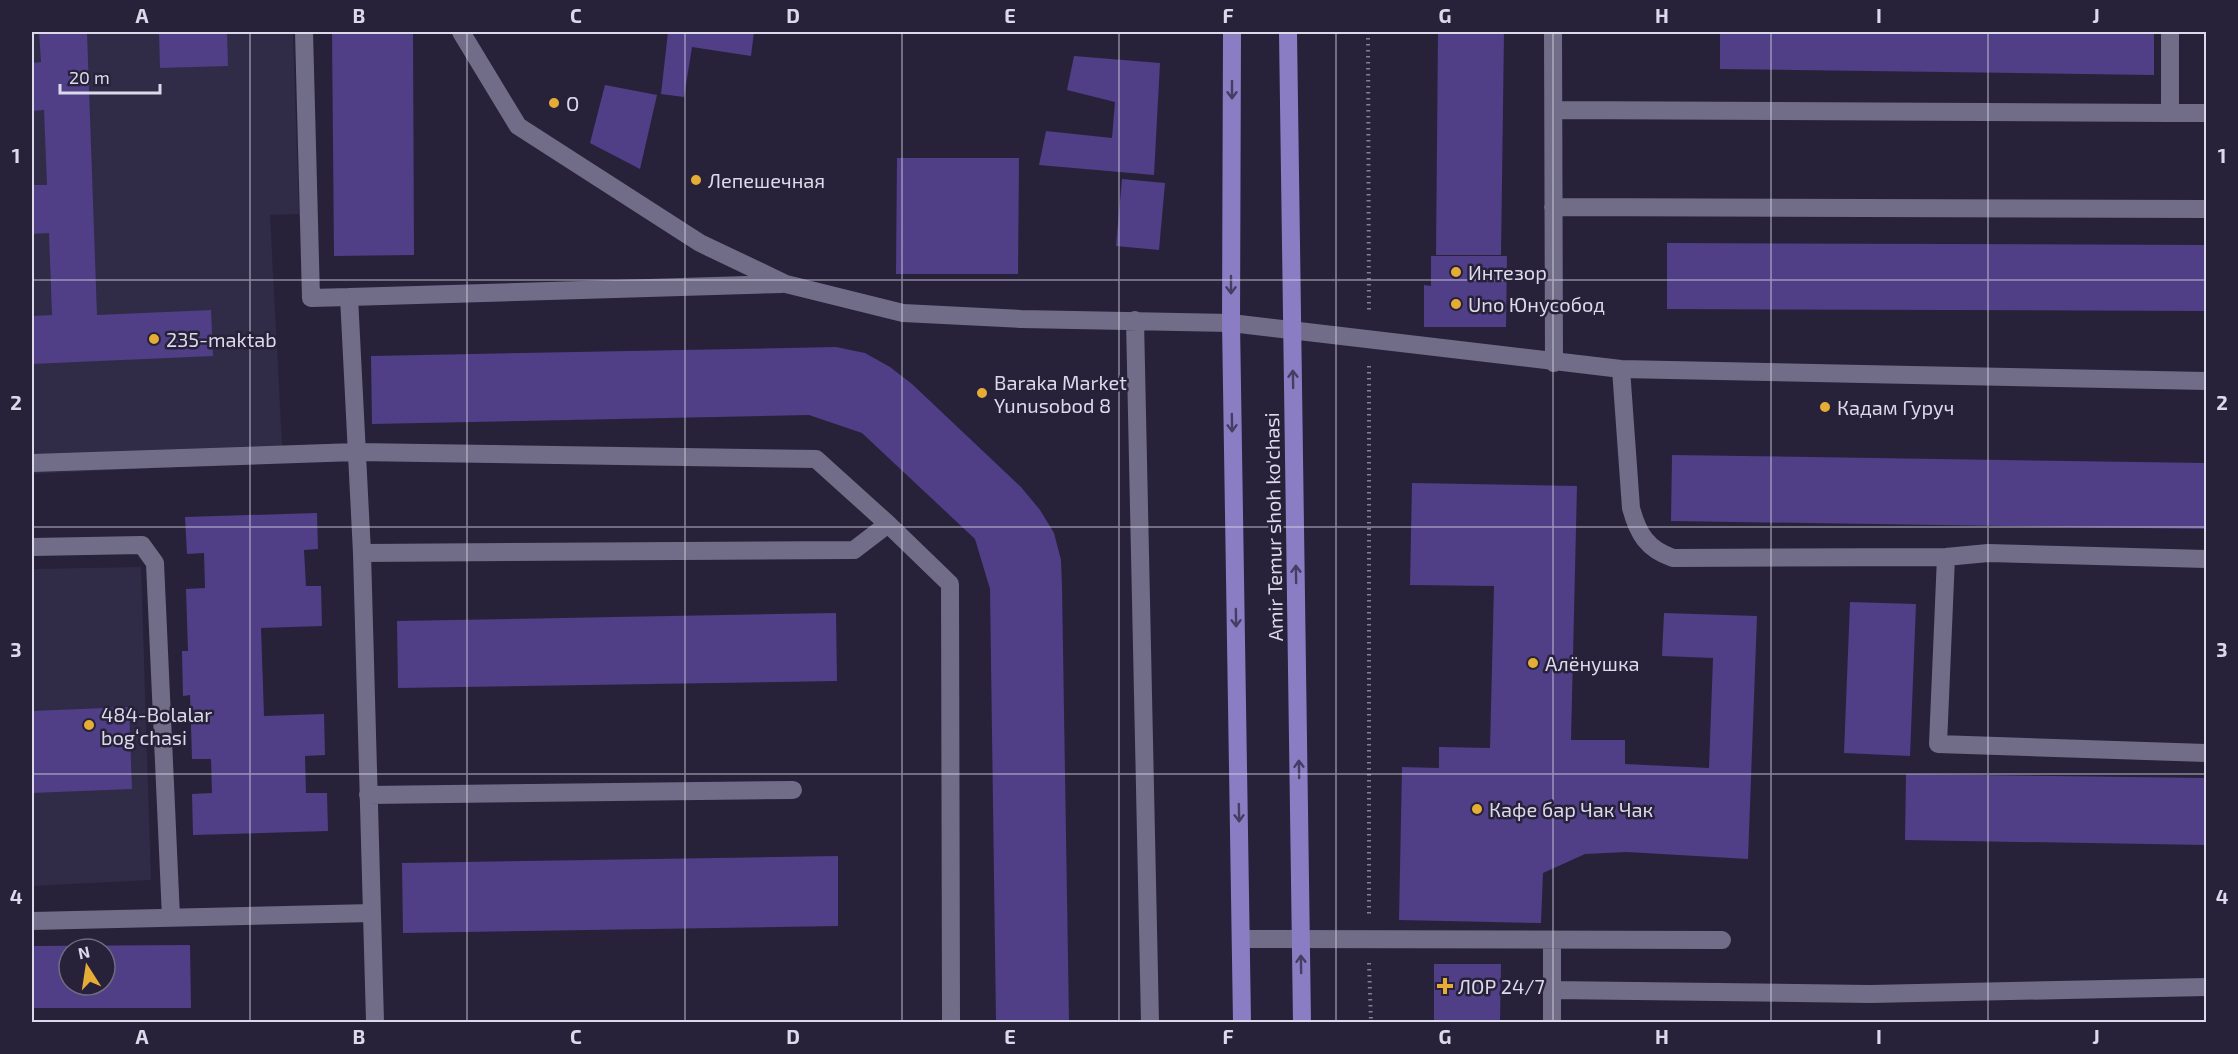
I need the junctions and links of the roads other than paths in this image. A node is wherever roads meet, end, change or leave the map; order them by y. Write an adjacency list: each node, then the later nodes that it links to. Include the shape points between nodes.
1 (304, 32): 13 (street, via 311,298)
2 (461, 32): 12 (street, via 518,126 699,243)
3 (1232, 32): 15 (main road, Amir Temur shoh ko'chasi, one-way to 15)
4 (1288, 32): 16 (main road, Amir Temur shoh ko'chasi)
5 (1552, 32): 7 (street)
6 (2170, 32): 8 (street)
7 (1554, 110): 8 (street); 10 (street)
8 (2170, 113): 9 (street)
9 (2206, 113)
10 (1553, 207): 11 (street); 17 (street)
11 (2206, 209)
12 (786, 284): 13 (street); 14 (street, via 903,313 1021,320)
13 (349, 297): 20 (street)
14 (1135, 320): 15 (street); 41 (street)
15 (1231, 323): 16 (street); 33 (main road, Amir Temur shoh ko'chasi, one-way to 33)
16 (1293, 331): 17 (street); 34 (main road, Amir Temur shoh ko'chasi, one-way to 16)
17 (1554, 363): 18 (street)
18 (1621, 369): 19 (street); 25 (street, via 1631,508 1645,543 1657,553 1673,558)
19 (2206, 381)
20 (356, 452): 21 (street); 22 (street, via 816,459); 24 (street)
21 (32, 463)
22 (888, 524): 24 (street, via 854,550); 40 (street, via 950,584)
23 (32, 547): 31 (street, via 142,545 155,563)
24 (362, 553): 29 (street)
25 (1946, 557): 26 (street, via 1988,553); 27 (street, via 1938,744)
26 (2206, 559)
27 (2206, 753)
28 (793, 790): 29 (street)
29 (369, 795): 30 (street)
30 (372, 913): 31 (street); 39 (street)
31 (171, 917): 32 (street)
32 (32, 921)
33 (1241, 939): 34 (street); 42 (main road, Amir Temur shoh ko'chasi)
34 (1301, 939): 35 (street); 43 (main road, Amir Temur shoh ko'chasi, one-way to 34)
35 (1552, 940): 36 (street); 38 (street)
36 (1722, 940)
37 (2206, 987): 38 (street, via 1870,994)
38 (1552, 990): 44 (street)
39 (375, 1023)
40 (951, 1023)
41 (1150, 1023)
42 (1242, 1023)
43 (1302, 1023)
44 (1552, 1023)

